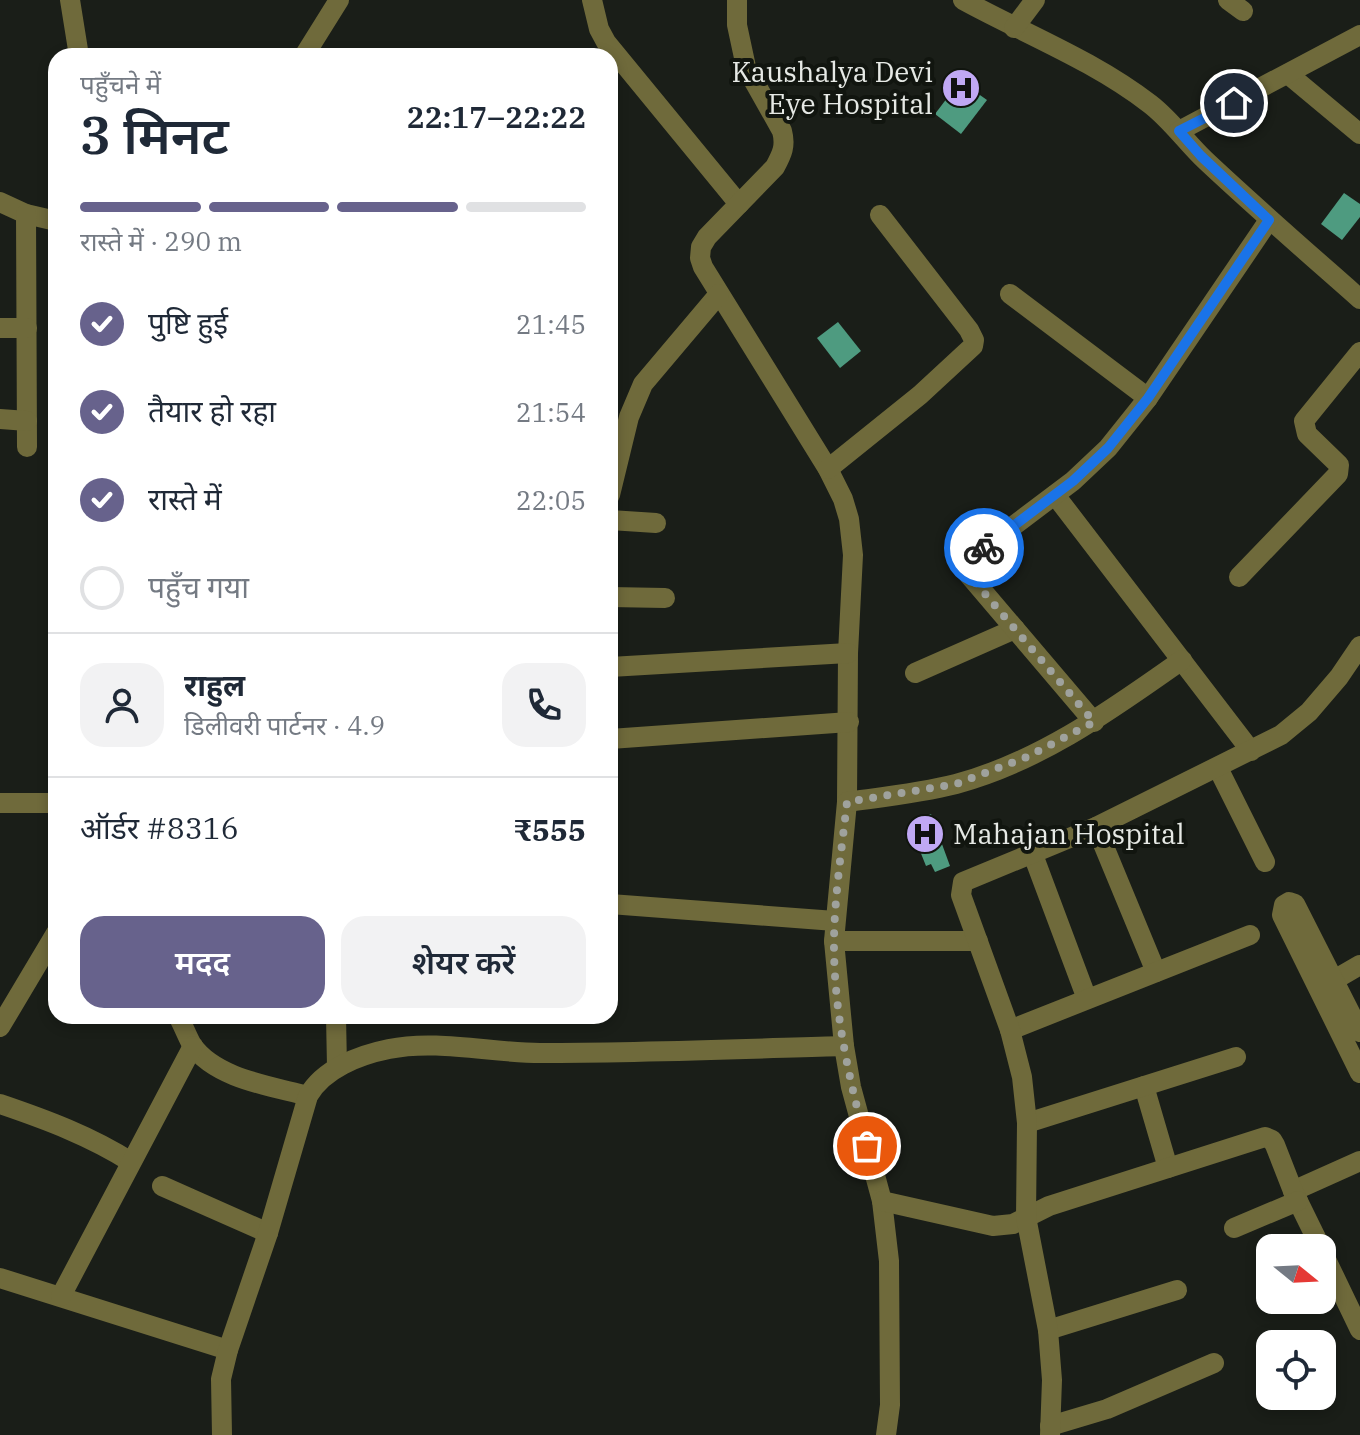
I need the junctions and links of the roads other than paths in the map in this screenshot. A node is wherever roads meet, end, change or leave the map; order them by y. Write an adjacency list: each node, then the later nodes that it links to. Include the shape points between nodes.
1 (70, 0): 9 (street)
2 (339, 0): 10 (street)
3 (592, 0): 11 (street, via 599,29)
4 (737, 0): 17 (street, via 746,67 784,140 775,167)
5 (963, 0): 7 (street)
6 (1035, 0): 7 (street)
7 (1014, 28): 14 (street, via 1114,79)
8 (1360, 35): 13 (street)
9 (78, 48)
10 (309, 48)
11 (611, 48)
12 (618, 57): 17 (street)
13 (1288, 74): 14 (street); 15 (street)
14 (1179, 131): 21 (street)
15 (1360, 134)
16 (0, 202): 18 (street)
17 (739, 204): 22 (street, via 701,247 700,258)
18 (26, 214): 20 (street); 26 (street)
19 (880, 215): 33 (street, via 969,330 973,346)
20 (48, 219)
21 (1269, 220): 24 (street); 28 (street)
22 (719, 294): 32 (street, via 643,384); 33 (street)
23 (1010, 294): 28 (street)
24 (1360, 299)
25 (0, 328): 26 (street)
26 (27, 328): 30 (street)
27 (1360, 352): 37 (street, via 1304,421 1307,434 1339,465 1338,474)
28 (1148, 398): 34 (street, via 1108,448)
29 (0, 419): 30 (street)
30 (27, 421): 31 (street)
31 (27, 447)
32 (618, 462)
33 (828, 469): 42 (street, via 849,519 853,555)
34 (1055, 495): 40 (street, via 966,567); 43 (street)
35 (618, 521): 36 (street)
36 (656, 523)
37 (1239, 577)
38 (618, 597): 39 (street)
39 (665, 598)
40 (1015, 629): 45 (street); 47 (street)
41 (1360, 646): 49 (street, via 1309,712)
42 (848, 653): 44 (street); 46 (street)
43 (1182, 660): 47 (street); 49 (street)
44 (618, 667)
45 (915, 673)
46 (849, 722): 48 (street); 51 (street)
47 (1094, 722): 51 (street, via 1027,757 956,784)
48 (618, 738)
49 (1251, 751): 50 (street)
50 (1218, 768): 54 (street); 56 (street)
51 (847, 802): 58 (street)
52 (0, 803): 53 (street)
53 (48, 803)
54 (1096, 827): 55 (street); 63 (street)
55 (1032, 852): 60 (street, via 963,882 961,895); 64 (street)
56 (1265, 862)
57 (618, 905): 58 (street)
58 (835, 931): 60 (street); 71 (street)
59 (1250, 935): 63 (street)
60 (978, 941): 68 (street)
61 (48, 946): 67 (street)
62 (1360, 965): 69 (street, via 1326,985)
63 (1156, 972): 64 (street)
64 (1087, 999): 68 (street)
65 (182, 1024): 70 (street)
66 (336, 1024): 73 (street)
67 (0, 1027)
68 (1010, 1030): 78 (street)
69 (1356, 1041): 74 (street)
70 (193, 1046): 76 (street, via 229,1072); 80 (street)
71 (844, 1046): 73 (street, via 542,1053 406,1047); 84 (street)
72 (1236, 1057): 75 (street)
73 (337, 1067): 76 (street, via 315,1083)
74 (1360, 1073)
75 (1144, 1086): 78 (street); 81 (street)
76 (308, 1096): 87 (street)
77 (0, 1104): 80 (street, via 64,1126)
78 (1027, 1123): 85 (street)
79 (1360, 1161): 83 (street)
80 (131, 1162): 92 (street)
81 (1168, 1168): 83 (street, via 1265,1137 1275,1145); 85 (street)
82 (162, 1186): 87 (street)
83 (1296, 1196): 86 (street); 88 (street)
84 (882, 1201): 85 (street, via 993,1226); 99 (street, via 889,1261)
85 (1026, 1217): 93 (street)
86 (1234, 1228)
87 (268, 1233): 95 (street)
88 (1314, 1234)
89 (0, 1278): 92 (street)
90 (1336, 1280): 94 (street)
91 (1177, 1290): 93 (street)
92 (61, 1296): 95 (street)
93 (1048, 1330): 97 (street)
94 (1360, 1330)
95 (228, 1350): 98 (street, via 221,1379)
96 (1214, 1363): 97 (street)
97 (1050, 1430)
98 (222, 1435)
99 (886, 1435)

